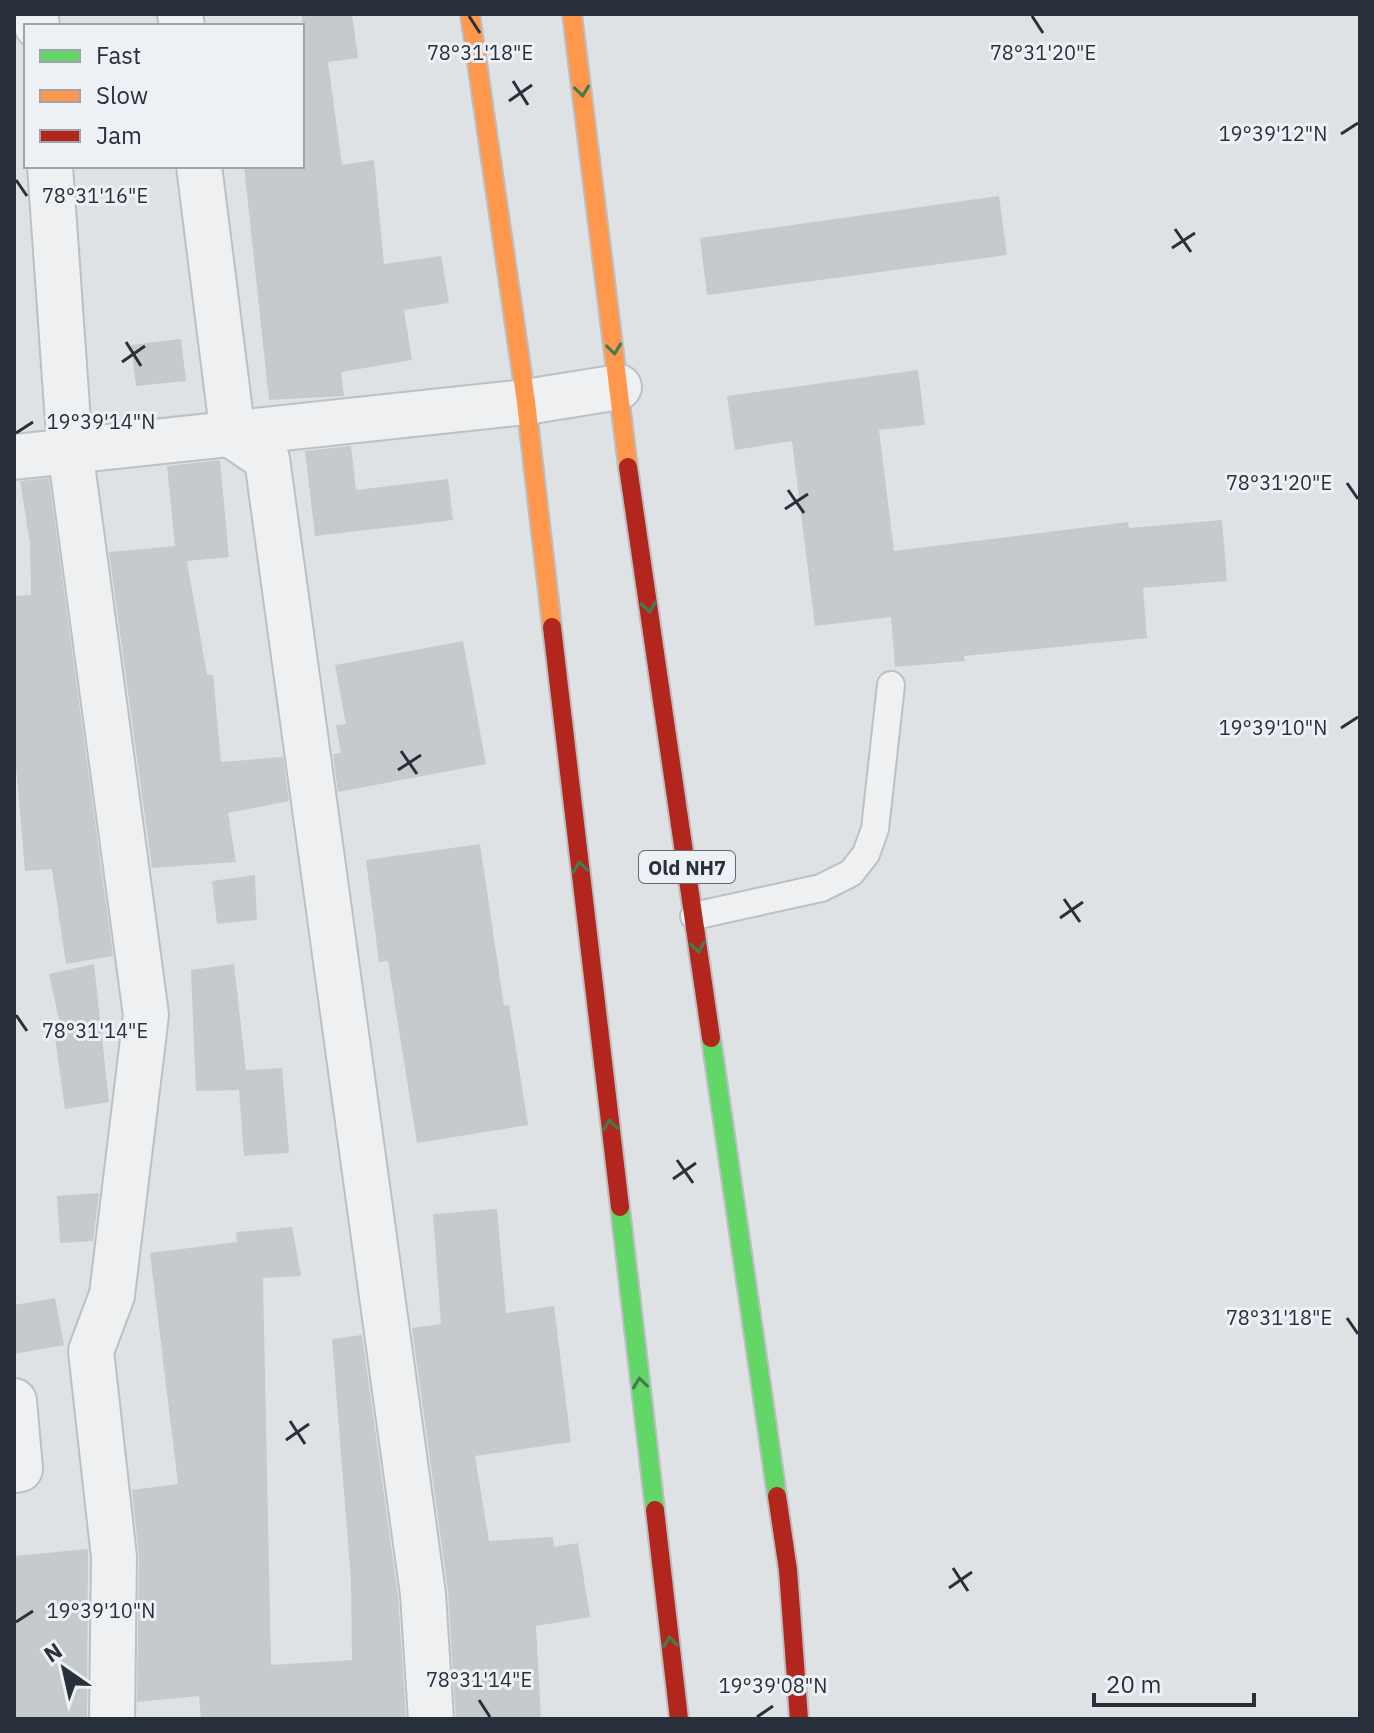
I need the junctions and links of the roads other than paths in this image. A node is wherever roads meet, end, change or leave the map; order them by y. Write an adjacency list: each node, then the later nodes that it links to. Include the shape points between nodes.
1 (470, 14): 6 (main road)
2 (572, 14): 5 (main road, Old NH7, one-way to 5)
3 (50, 168): 8 (street)
4 (199, 168): 7 (street)
5 (619, 387): 6 (street); 11 (main road, Old NH7, one-way to 11)
6 (526, 402): 7 (street); 16 (main road, one-way to 6)
7 (233, 436): 8 (street); 15 (street, via 267,459 423,1594)
8 (70, 450): 9 (street); 14 (street, via 146,1015 112,1295 91,1351 114,1557)
9 (14, 457)
10 (891, 685): 11 (lane, via 875,829 866,854 851,873 821,888)
11 (694, 916): 17 (main road, Old NH7, one-way to 17, via 788,1570)
12 (14, 1401): 13 (street, via 20,1469)
13 (14, 1470)
14 (112, 1719)
15 (431, 1719)
16 (679, 1719)
17 (799, 1719)

